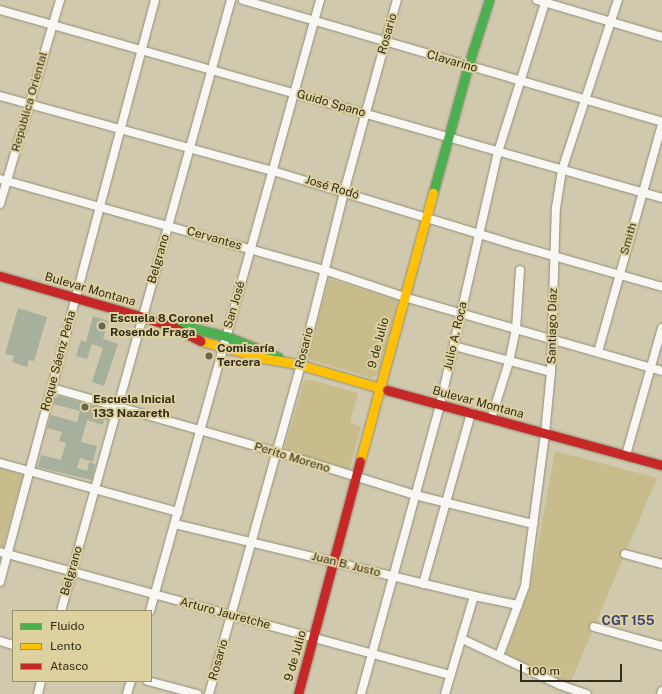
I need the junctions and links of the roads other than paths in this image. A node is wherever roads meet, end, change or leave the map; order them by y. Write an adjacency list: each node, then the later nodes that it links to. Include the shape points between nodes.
1 (60, 0): 13 (street, República Oriental)
2 (155, 0): 16 (street, Roque Sáenz Peña)
3 (231, 0): 18 (street, Belgrano)
4 (243, 0): 11 (street, Clavarino)
5 (320, 0): 11 (street, San José)
6 (397, 0): 15 (street, Rosario)
7 (489, 0): 17 (main road, 9 de Julio)
8 (618, 0): 12 (street, Santiago Díaz)
9 (543, 1): 12 (street); 19 (street, Julio A. Roca)
10 (0, 10): 13 (street, Guido Spano)
11 (314, 21): 15 (street, Clavarino); 20 (street, San José)
12 (610, 22): 14 (street); 22 (street, Santiago Díaz)
13 (52, 25): 16 (street, Guido Spano); 23 (street, República Oriental)
14 (662, 37)
15 (386, 42): 17 (street, Clavarino); 24 (street, Rosario)
16 (142, 50): 18 (street, Guido Spano); 26 (street, Roque Sáenz Peña)
17 (468, 66): 19 (street, Clavarino); 27 (main road, 9 de Julio)
18 (211, 70): 20 (street, Guido Spano); 28 (street, Belgrano)
19 (518, 81): 22 (street, Clavarino); 29 (street, Julio A. Roca)
20 (294, 94): 24 (street, Guido Spano); 31 (street, San José)
21 (0, 96): 23 (street, José Rodó)
22 (584, 99): 25 (street, Clavarino); 30 (street, Santiago Díaz)
23 (29, 104): 26 (street, José Rodó); 32 (street, República Oriental)
24 (365, 113): 27 (street, Guido Spano); 33 (street, Rosario)
25 (662, 124): 34 (street, Smith)
26 (121, 129): 28 (street, José Rodó); 37 (street, Roque Sáenz Peña)
27 (448, 137): 29 (street, Guido Spano); 38 (main road, 9 de Julio)
28 (190, 148): 31 (street, José Rodó); 39 (street, Belgrano)
29 (498, 152): 30 (street, Guido Spano); 40 (street, Julio A. Roca)
30 (562, 170): 34 (street, Guido Spano); 42 (street, Santiago Díaz, via 556,208)
31 (273, 171): 33 (street, José Rodó); 41 (street, San José)
32 (3, 180): 36 (street, República Oriental); 37 (street, Cervantes)
33 (344, 192): 38 (street, José Rodó); 43 (street, Rosario)
34 (642, 193): 35 (street, Guido Spano); 45 (street, Smith)
35 (662, 198)
36 (0, 204)
37 (100, 207): 39 (street, Cervantes); 49 (street, Roque Sáenz Peña)
38 (426, 218): 40 (street, José Rodó); 48 (main road, 9 de Julio)
39 (168, 226): 41 (street, Cervantes); 51 (street, Belgrano)
40 (478, 233): 42 (street, José Rodó); 50 (street, Julio A. Roca)
41 (251, 249): 43 (street, Cervantes); 55 (street, San José)
42 (554, 256): 45 (street, José Rodó); 56 (street, Santiago Díaz)
43 (324, 270): 48 (street, Cervantes); 62 (street, Rosario)
44 (520, 270): 54 (street)
45 (619, 275): 47 (street, José Rodó); 59 (street, Smith)
46 (0, 276): 49 (main road, Bulevar Montana)
47 (662, 287)
48 (404, 297): 50 (street, Cervantes); 67 (main road, 9 de Julio)
49 (76, 298): 51 (main road, Bulevar Montana); 66 (street, Roque Sáenz Peña)
50 (462, 314): 54 (street, Cervantes); 57 (street, Julio A. Roca)
51 (143, 317): 52 (main road, Bulevar Montana); 69 (street, Belgrano)
52 (172, 327): 55 (main road, Bulevar Montana, via 193,328); 58 (main road, Bulevar Montana, via 193,338)
53 (662, 328): 63 (street)
54 (516, 330): 56 (street, Cervantes); 61 (street)
55 (226, 336): 58 (street, San José); 60 (main road, Bulevar Montana)
56 (552, 339): 59 (street, Cervantes); 65 (street, Santiago Díaz)
57 (454, 346): 61 (street); 68 (street, Julio A. Roca)
58 (223, 347): 60 (main road, Bulevar Montana); 72 (street, San José)
59 (598, 352): 63 (street, Cervantes)
60 (289, 362): 62 (main road, Bulevar Montana)
61 (509, 362): 65 (street); 71 (street)
62 (301, 365): 67 (main road, Bulevar Montana); 74 (street, Rosario)
63 (650, 368): 64 (street, Cervantes); 75 (street)
64 (662, 371)
65 (552, 372): 73 (street, Santiago Díaz)
66 (52, 388): 69 (street, Perito Moreno); 78 (street, Roque Sáenz Peña)
67 (380, 388): 68 (main road, Bulevar Montana); 79 (main road, 9 de Julio)
68 (440, 405): 70 (main road, Bulevar Montana); 81 (street, Julio A. Roca)
69 (118, 407): 72 (street, Perito Moreno); 80 (street, Belgrano)
70 (471, 414): 71 (main road, Bulevar Montana); 82 (street)
71 (491, 419): 73 (main road, Bulevar Montana)
72 (200, 431): 74 (street, Perito Moreno); 83 (street, San José)
73 (545, 434): 75 (main road, Bulevar Montana); 85 (street, Santiago Díaz)
74 (277, 452): 79 (street, Perito Moreno); 86 (street, Rosario)
75 (626, 455): 77 (main road, Bulevar Montana)
76 (0, 463): 78 (street)
77 (662, 465)
78 (29, 472): 80 (street); 87 (street, Roque Sáenz Peña)
79 (355, 478): 81 (street, Perito Moreno); 89 (main road, 9 de Julio)
80 (94, 490): 83 (street); 91 (street, Belgrano)
81 (415, 495): 82 (street, Perito Moreno); 92 (street, Julio A. Roca)
82 (446, 502): 85 (street, Perito Moreno); 94 (street)
83 (178, 512): 84 (street, San José)
84 (174, 524): 86 (street, Juan B. Justo); 95 (street, San José)
85 (533, 524): 97 (street, Santiago Díaz, via 525,586)
86 (252, 542): 89 (street, Juan B. Justo); 100 (street, Rosario)
87 (4, 553): 91 (street, Arturo Jauretche); 93 (street, Roque Sáenz Peña)
88 (625, 554): 90 (street)
89 (334, 562): 92 (street, Juan B. Justo); 102 (main road, 9 de Julio)
90 (662, 564)
91 (72, 572): 95 (street, Arturo Jauretche); 98 (street, Belgrano)
92 (394, 577): 94 (street, Juan B. Justo); 107 (street, Julio A. Roca)
93 (0, 582)
94 (423, 584): 96 (street, Juan B. Justo)
95 (155, 595): 99 (street, San José); 100 (street, Arturo Jauretche)
96 (474, 596): 97 (street, Juan B. Justo); 103 (street)
97 (518, 605): 108 (street, Santiago Díaz)
98 (61, 610)
99 (150, 610)
100 (231, 615): 102 (street, Arturo Jauretche); 117 (street, Rosario)
101 (594, 627): 106 (street)
102 (314, 638): 107 (street, Arturo Jauretche); 118 (main road, 9 de Julio)
103 (462, 639): 108 (street); 109 (street)
104 (0, 641): 105 (street)
105 (12, 645)
106 (662, 646)
107 (373, 654): 109 (street, Arturo Jauretche); 119 (street, Julio A. Roca)
108 (499, 656): 113 (street)
109 (450, 675): 120 (street)
110 (41, 682): 114 (street)
111 (131, 682): 115 (street)
112 (152, 682): 116 (street)
113 (560, 686): 121 (street); 122 (street)
114 (38, 694)
115 (127, 694)
116 (197, 694)
117 (209, 694)
118 (298, 694)
119 (361, 694)
120 (445, 694)
121 (557, 694)
122 (586, 694)

